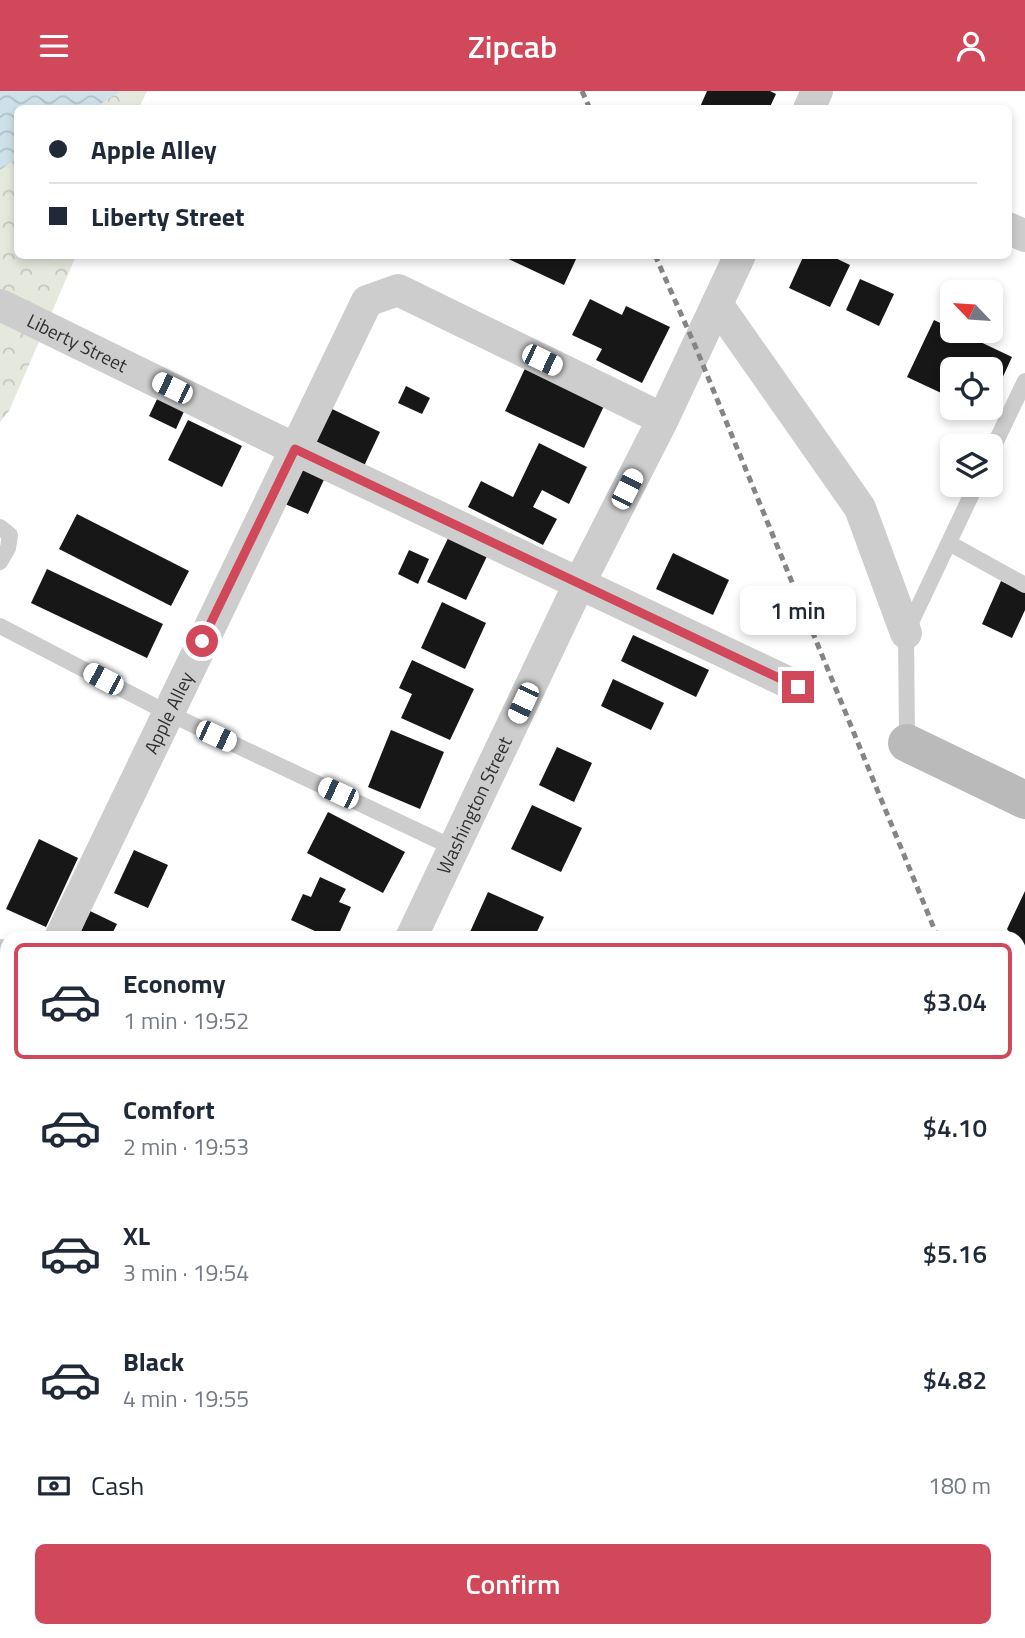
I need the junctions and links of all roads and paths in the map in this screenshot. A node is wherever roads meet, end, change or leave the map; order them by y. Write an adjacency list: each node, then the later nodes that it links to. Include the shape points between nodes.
1 (738, 259): 3 (street, Washington Street)
2 (0, 305): 7 (street, Liberty Street)
3 (717, 305): 5 (street, Washington Street); 15 (street, via 860,508)
4 (1025, 381): 6 (lane)
5 (663, 419): 7 (street, Apple Alley, via 398,290 367,301); 12 (street, Washington Street)
6 (1000, 434)
7 (295, 449): 12 (street, Liberty Street); 17 (street, Apple Alley)
8 (970, 497): 10 (lane)
9 (0, 527): 11 (lane, via 10,535)
10 (949, 543): 13 (lane); 15 (lane)
11 (0, 562)
12 (580, 582): 16 (street, Liberty Street); 20 (street, Washington Street)
13 (1025, 585)
14 (0, 626): 17 (lane)
15 (906, 633): 18 (lane)
16 (798, 687)
17 (168, 713): 20 (lane); 21 (street, Apple Alley)
18 (907, 743): 19 (street)
19 (1025, 800)
20 (454, 848): 22 (street, Washington Street)
21 (63, 931)
22 (414, 931)

